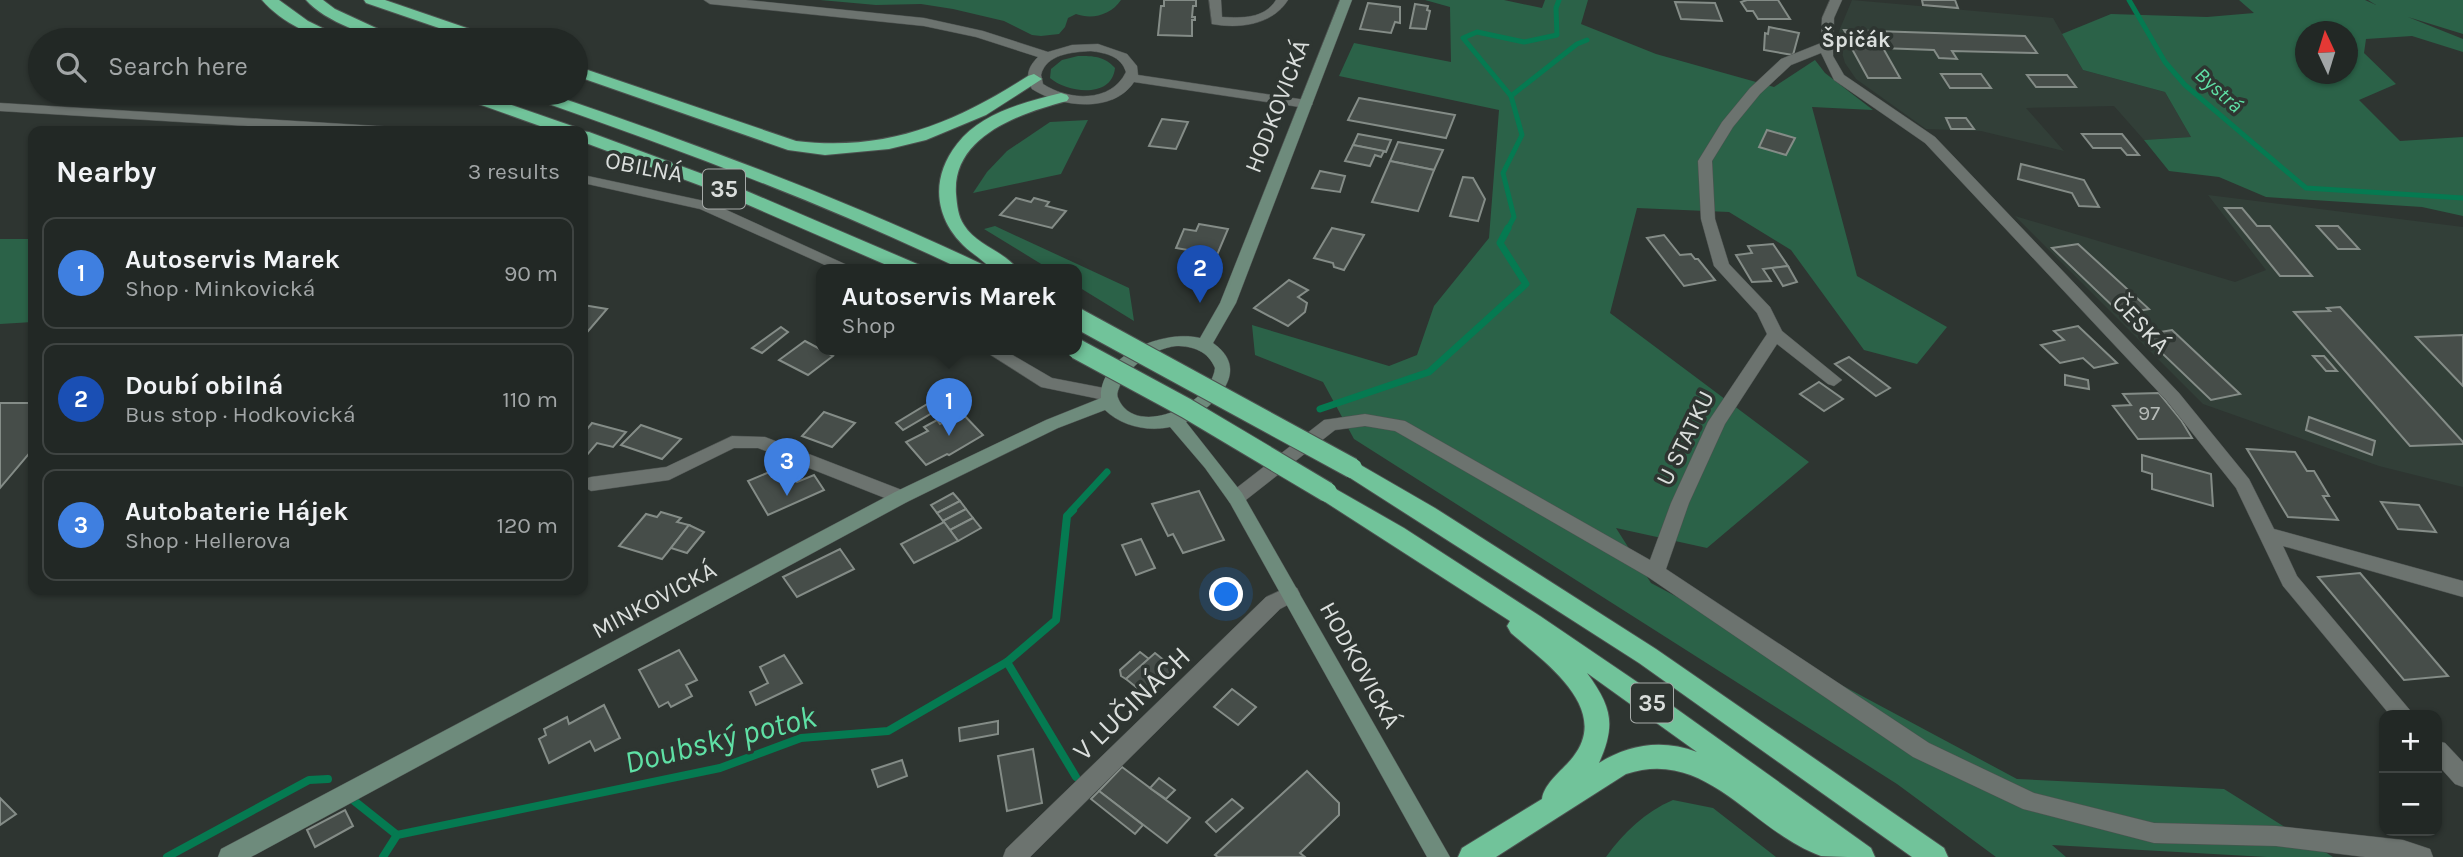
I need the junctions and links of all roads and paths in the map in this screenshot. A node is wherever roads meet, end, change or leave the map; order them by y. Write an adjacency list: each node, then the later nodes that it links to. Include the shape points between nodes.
1 (269, 0): 9 (highway)
2 (313, 0): 10 (highway)
3 (370, 0): 11 (highway)
4 (710, 0): 13 (street, via 924,22)
5 (1215, 0): 6 (street, HODKOVICKÁ, via 1216,21 1269,16)
6 (1282, 0)
7 (1346, 0): 18 (street, HODKOVICKÁ)
8 (1836, 0): 12 (street, ČESKÁ, via 1828,18)
9 (312, 28)
10 (367, 28)
11 (453, 28)
12 (1828, 44): 31 (street, via 1786,62 1755,91 1705,161 1708,219 1723,266 1764,311); 41 (street, ČESKÁ, via 1828,56 1839,77 1930,140 2173,397 2243,484)
13 (1048, 56): 15 (street, via 1080,47 1113,51 1132,66); 16 (street, via 1036,67)
14 (588, 75): 16 (highway, via 794,146 818,150 897,142 941,128 998,102)
15 (1131, 78): 17 (street, via 1119,91 1098,99); 18 (street)
16 (1034, 79): 17 (street, via 1043,91)
17 (1061, 98): 29 (highway, via 1024,107 990,125 957,154 948,171 946,193 959,230)
18 (1306, 104): 32 (street, HODKOVICKÁ, via 1228,303)
19 (496, 105): 23 (highway)
20 (566, 105): 28 (highway, 35, via 757,172)
21 (0, 107): 22 (street)
22 (311, 126)
23 (555, 126)
24 (588, 138): 27 (highway, 35, via 729,190)
25 (588, 180): 26 (street, OBILNÁ, via 697,203)
26 (836, 264)
27 (901, 264)
28 (966, 264)
29 (1002, 264)
30 (1082, 320): 56 (highway, 35, bridge, via 1352,468 1584,613)
31 (1775, 334): 35 (street); 43 (street, U STATKU, via 1717,422)
32 (1204, 345): 36 (street, via 1176,340 1153,345 1117,373); 37 (street, via 1222,363 1222,379 1189,412)
33 (1082, 352): 42 (highway, 35, bridge, via 1186,408)
34 (999, 355): 36 (street, via 1047,383)
35 (1834, 380)
36 (1109, 398): 37 (street, via 1122,415 1135,421 1158,424); 39 (street, MINKOVICKÁ)
37 (1174, 420): 40 (street, HODKOVICKÁ)
38 (591, 484): 39 (street, via 669,473 732,442 759,442)
39 (901, 497): 50 (street, MINKOVICKÁ)
40 (1236, 498): 43 (street, via 1330,424 1382,421 1424,437); 45 (street, HODKOVICKÁ)
41 (2268, 535): 44 (street); 46 (street, ČESKÁ, via 2290,581)
42 (1436, 558): 49 (highway, via 1570,670 1589,696 1597,740 1590,756); 55 (highway, 35, via 1663,711)
43 (1655, 572): 57 (street, via 1921,750 2032,802 2154,833 2276,836)
44 (2463, 589)
45 (1290, 594): 51 (street, V LUČINÁCH, via 1273,603); 52 (street, HODKOVICKÁ)
46 (2399, 710)
47 (2442, 755): 48 (street)
48 (2463, 777)
49 (1542, 810): 53 (highway); 54 (highway, via 1637,756 1670,754 1707,768 1791,827)
50 (229, 857)
51 (1014, 857)
52 (1439, 857)
53 (1472, 857)
54 (1851, 857)
55 (1861, 857)
56 (1934, 857)
57 (2422, 857)

